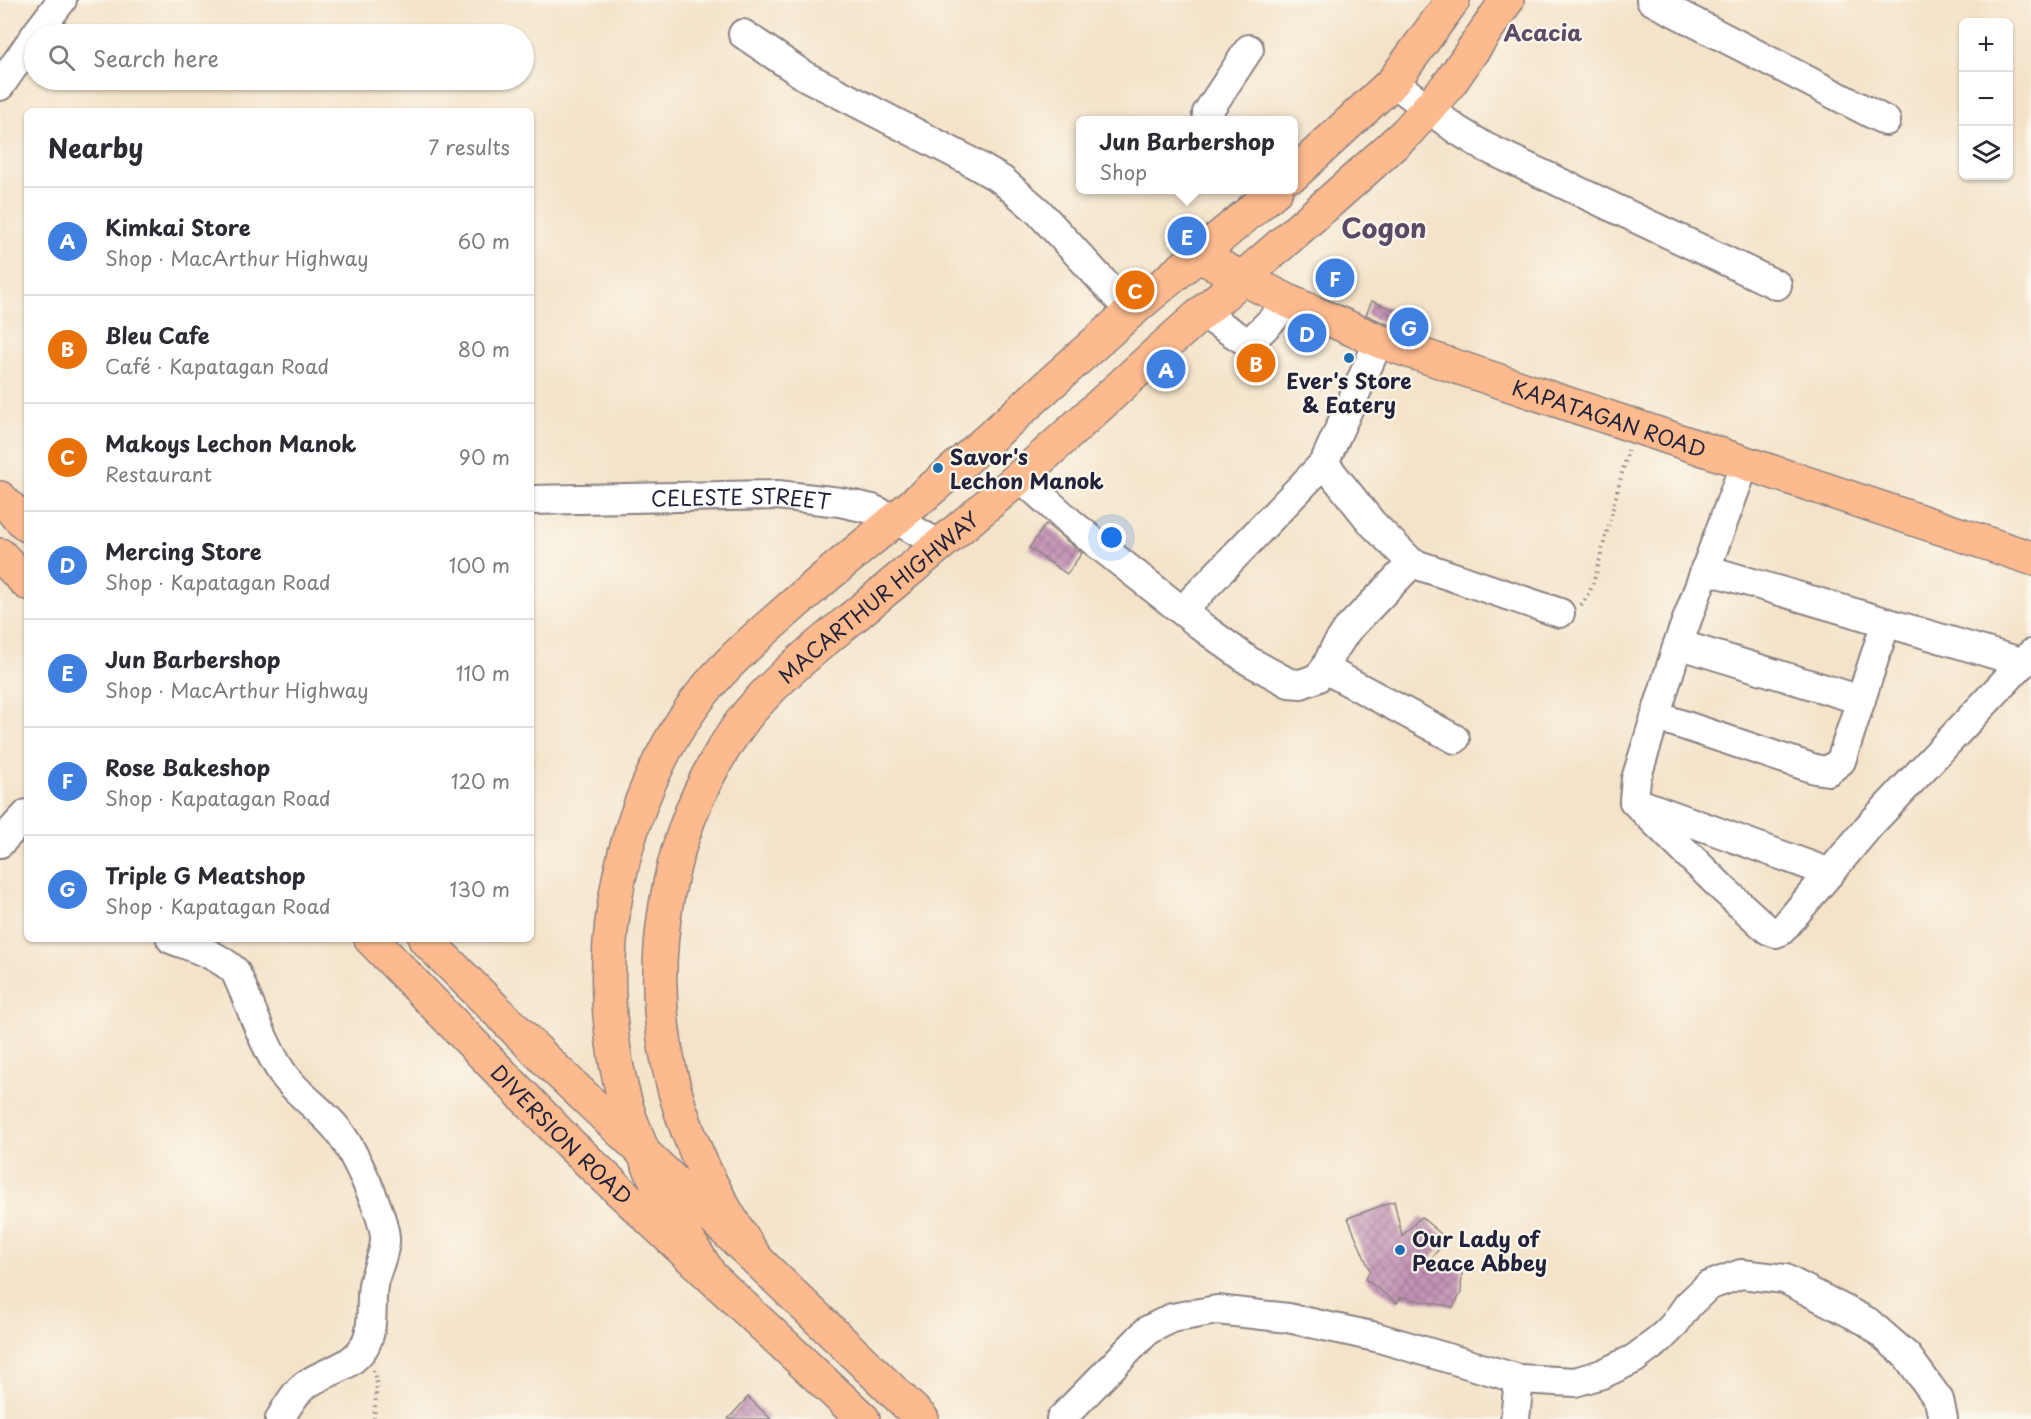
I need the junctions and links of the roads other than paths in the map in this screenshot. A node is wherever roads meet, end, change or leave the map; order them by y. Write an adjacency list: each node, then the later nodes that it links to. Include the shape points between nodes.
1 (62, 0): 5 (street)
2 (1453, 0): 9 (main road)
3 (1507, 0): 11 (main road, MACARTHUR HIGHWAY)
4 (1651, 0): 13 (street)
5 (44, 24)
6 (743, 34): 20 (street, via 805,76 1002,180 1038,211)
7 (1249, 49): 12 (street)
8 (24, 52): 10 (street)
9 (1393, 82): 11 (street); 14 (main road)
10 (0, 86)
11 (1428, 109): 17 (main road, MACARTHUR HIGHWAY); 18 (street, via 1485,147)
12 (1208, 116)
13 (1886, 122)
14 (1298, 169)
15 (1269, 194): 16 (main road)
16 (1199, 256): 17 (main road, KAPATAGAN ROAD); 20 (main road)
17 (1244, 278): 19 (main road, KAPATAGAN ROAD); 21 (main road, MACARTHUR HIGHWAY)
18 (1777, 285)
19 (1290, 302): 21 (street, via 1251,336); 22 (main road, KAPATAGAN ROAD)
20 (1131, 312): 27 (main road)
21 (1202, 313): 25 (main road, MACARTHUR HIGHWAY)
22 (1379, 340): 23 (street); 24 (main road, KAPATAGAN ROAD)
23 (1324, 463): 31 (street, via 1372,523); 34 (street)
24 (1745, 463): 30 (main road, KAPATAGAN ROAD); 32 (street)
25 (1020, 477): 28 (main road, MACARTHUR HIGHWAY); 34 (street, via 1080,531)
26 (534, 500): 27 (street, CELESTE STREET, via 777,495 840,502)
27 (895, 519): 28 (street, CELESTE STREET); 50 (main road, via 754,639 690,710 668,746 636,815 617,890 608,980)
28 (939, 546): 53 (main road, MACARTHUR HIGHWAY, via 818,646 741,722 698,798 671,878 660,950 659,992 672,1082 707,1175 735,1228)
29 (0, 555): 33 (main road)
30 (2031, 558)
31 (1412, 563): 35 (street); 39 (street, via 1347,630)
32 (1705, 569): 36 (street); 37 (street)
33 (24, 580)
34 (1183, 610): 39 (street, via 1249,661 1289,683 1301,684 1317,678)
35 (1560, 613)
36 (1886, 622): 38 (street); 40 (street)
37 (1678, 644): 40 (street); 41 (street)
38 (2027, 658): 46 (street)
39 (1325, 669): 42 (street)
40 (1861, 700): 41 (street, via 1841,761 1828,771)
41 (1656, 716): 43 (street, via 1636,779)
42 (1455, 739)
43 (1634, 801): 46 (street); 46 (street, via 1722,888 1776,933)
44 (24, 817): 45 (street)
45 (0, 843)
46 (1830, 873)
47 (179, 942): 56 (street, via 224,961 235,971 272,1057 285,1077 337,1129 381,1217 385,1240 374,1277 370,1334 363,1349 349,1363 304,1386)
48 (374, 942): 54 (main road, DIVERSION ROAD, via 571,1145)
49 (428, 942): 51 (main road, DIVERSION ROAD)
50 (612, 1032): 51 (main road, via 609,1055 599,1069 584,1074); 52 (main road, via 629,1114)
51 (553, 1067): 52 (main road, DIVERSION ROAD)
52 (643, 1151): 53 (main road, DIVERSION ROAD); 54 (main road, via 675,1219)
53 (758, 1260): 58 (main road)
54 (706, 1270): 57 (main road, DIVERSION ROAD)
55 (1519, 1379): 59 (street, via 1376,1337 1288,1318 1217,1310 1172,1318 1148,1330); 60 (street); 61 (street, via 1575,1382 1634,1359 1665,1333 1708,1286 1741,1274 1785,1279 1868,1322 1907,1356 1939,1400)
56 (280, 1419)
57 (863, 1419)
58 (922, 1419)
59 (1061, 1419)
60 (1515, 1419)
61 (1943, 1419)

